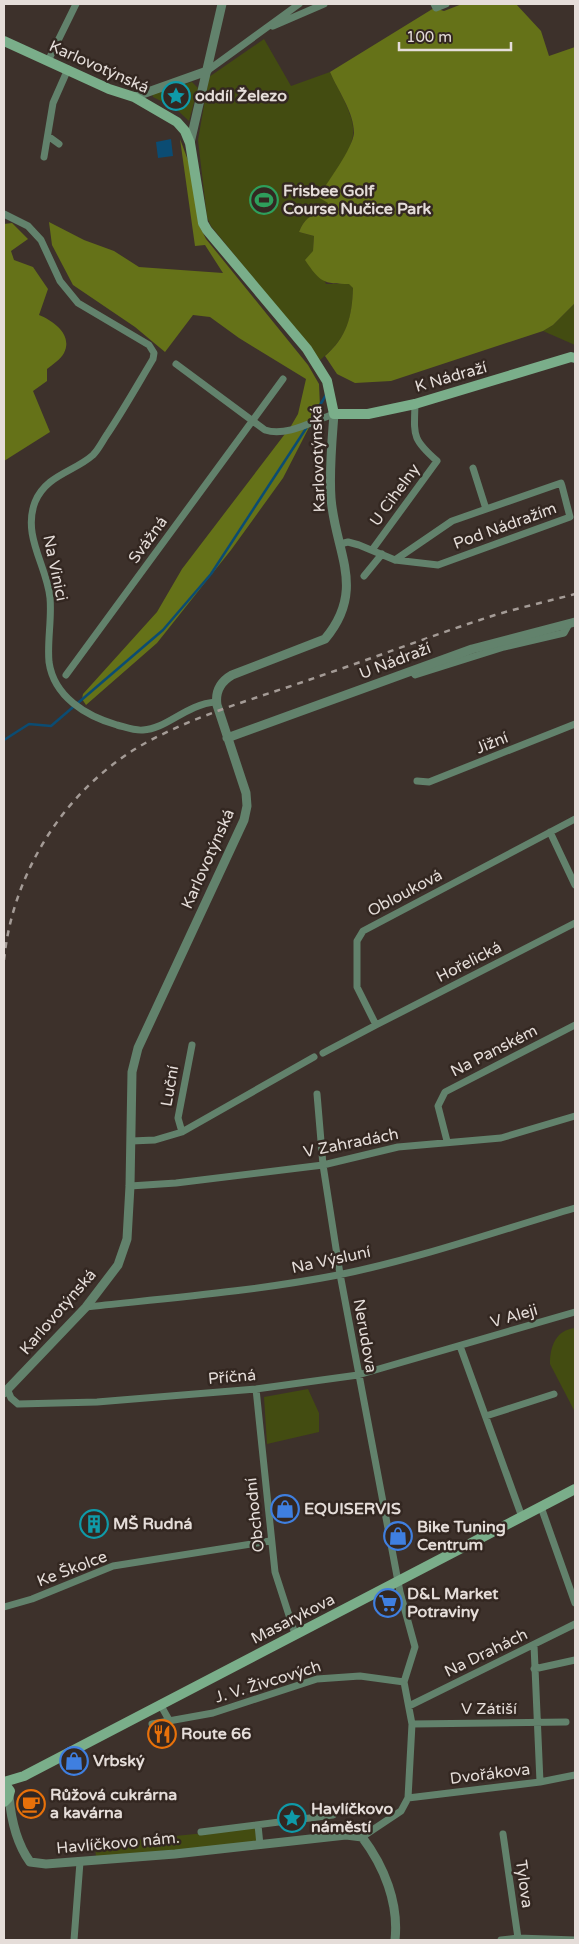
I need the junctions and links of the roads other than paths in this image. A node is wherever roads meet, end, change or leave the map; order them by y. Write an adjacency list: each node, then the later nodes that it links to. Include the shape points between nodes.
1 (76, 4): 9 (street)
2 (222, 4): 11 (street)
3 (299, 4): 7 (street)
4 (324, 4): 7 (street)
5 (434, 4): 6 (street, via 436,8)
6 (446, 4)
7 (261, 31): 11 (street)
8 (4, 41): 9 (main road, Karlovotýnská)
9 (48, 61): 10 (main road, Karlovotýnská)
10 (68, 69): 12 (main road, Karlovotýnská); 13 (street, via 53,103)
11 (207, 71): 12 (street); 14 (street)
12 (134, 97): 14 (main road, Karlovotýnská, via 177,122)
13 (48, 136): 15 (street); 16 (street)
14 (190, 143): 22 (main road, Karlovotýnská, via 203,223 307,349 327,381)
15 (59, 144)
16 (44, 157)
17 (4, 214): 33 (street, Na Vinici, via 28,226 41,240 60,280 78,303 150,345 154,353 154,359 130,401 94,454 42,488 35,503 32,529 50,596 49,661 56,684 80,709 97,719 143,730 189,708)
18 (575, 358): 21 (main road, K Nádraží)
19 (176, 364): 23 (street)
20 (283, 379): 23 (street, Svážná)
21 (414, 404): 22 (main road, K Nádraží, via 368,414); 27 (street, U Cihelny, via 414,435 419,446 436,461)
22 (334, 414): 23 (street, via 282,432 265,430); 26 (street, Karlovotýnská, via 331,498)
23 (253, 421): 32 (street, Svážná)
24 (473, 468): 25 (street, Pod Nádražím)
25 (486, 509): 29 (street, Pod Nádražím, via 452,521); 29 (street, Pod Nádražím, via 561,483 570,516 438,565)
26 (340, 544): 27 (street, Pod Nádražím, via 348,542); 33 (street, Karlovotýnská, via 348,573 346,598 334,628 313,646 228,678 218,690)
27 (372, 550): 28 (street, Pod Nádražím)
28 (382, 554): 29 (street, Pod Nádražím); 30 (street)
29 (395, 560)
30 (364, 576)
31 (572, 623): 35 (street, U Nádraží, via 472,649)
32 (66, 675)
33 (216, 702): 35 (street, Karlovotýnská)
34 (575, 724): 36 (street, Jižní, via 429,782)
35 (228, 738): 49 (street, Karlovotýnská, via 246,793 244,820 138,1048 132,1072)
36 (417, 782)
37 (575, 819): 38 (street, Oblouková)
38 (550, 832): 39 (street); 42 (street, Oblouková, via 363,931 357,941 357,987)
39 (575, 885)
40 (575, 923): 42 (street, Hořelická)
41 (575, 1025): 50 (street, Na Panském, via 445,1092 438,1106)
42 (376, 1026): 44 (street)
43 (192, 1045): 48 (street, Luční, via 178,1118)
44 (323, 1053)
45 (314, 1057): 48 (street)
46 (318, 1094): 51 (street, Nerudova)
47 (575, 1116): 50 (street, V Zahradách, via 500,1138)
48 (182, 1132): 49 (street, via 156,1140)
49 (131, 1141): 52 (street, Karlovotýnská)
50 (447, 1141): 51 (street, V Zahradách, via 398,1147)
51 (323, 1165): 52 (street, V Zahradách); 54 (street, Nerudova)
52 (130, 1186): 55 (street, Karlovotýnská, via 127,1239 118,1265)
53 (575, 1208): 54 (street, Na Výsluní)
54 (340, 1274): 55 (street, Na Výsluní, via 256,1289); 58 (street, Nerudova)
55 (86, 1307): 60 (street, Karlovotýnská)
56 (575, 1312): 57 (street, V Aleji)
57 (460, 1346): 58 (street, Příčná); 62 (street)
58 (358, 1375): 59 (street, Příčná); 67 (street, Nerudova)
59 (256, 1389): 60 (street, Příčná, via 97,1402 18,1404); 66 (street, Obchodní)
60 (6, 1392)
61 (554, 1394): 62 (street)
62 (486, 1416): 65 (street)
63 (575, 1489): 64 (main road, Masarykova)
64 (541, 1507): 65 (main road, Masarykova); 68 (street)
65 (522, 1517): 67 (main road, Masarykova)
66 (270, 1541): 69 (street, Ke Školce, via 112,1566); 71 (street, Obchodní, via 277,1580)
67 (398, 1581): 71 (main road, Masarykova); 75 (street, Nerudova, via 415,1647)
68 (575, 1603)
69 (4, 1607)
70 (575, 1624): 72 (street, Na Drahách)
71 (294, 1634): 76 (main road, Masarykova)
72 (534, 1645): 74 (street); 77 (street, Na Drahách)
73 (575, 1660): 74 (street)
74 (534, 1669): 80 (street)
75 (404, 1682): 77 (street); 78 (street, J. V. Živcových, via 360,1676 317,1679 213,1713)
76 (160, 1704): 78 (street); 84 (main road, Masarykova)
77 (408, 1706): 82 (street)
78 (169, 1720): 81 (street, J. V. Živcových)
79 (566, 1722): 80 (street, V Zátiší)
80 (536, 1723): 82 (street, V Zátiší); 86 (street)
81 (152, 1724)
82 (412, 1724): 88 (street)
83 (575, 1775): 86 (street, Dvořákova)
84 (24, 1776): 85 (main road); 87 (main road)
85 (4, 1782): 87 (main road, via 8,1786)
86 (540, 1782): 88 (street, Dvořákova)
87 (8, 1797): 89 (street)
88 (408, 1798): 94 (street, via 401,1811)
89 (7, 1811): 96 (street, Havlíčkovo nám., via 30,1862)
90 (333, 1816): 91 (street, Havlíčkovo nám.)
91 (258, 1825): 92 (street, Havlíčkovo nám.); 95 (street)
92 (201, 1832)
93 (503, 1834): 97 (street, Tylova)
94 (362, 1838): 95 (street, Havlíčkovo nám., via 346,1835); 99 (street, via 388,1883 395,1910)
95 (260, 1845): 96 (street, Havlíčkovo nám.)
96 (80, 1862): 98 (street)
97 (518, 1938): 100 (street); 101 (street)
98 (74, 1940)
99 (396, 1940)
100 (501, 1940)
101 (575, 1940)

